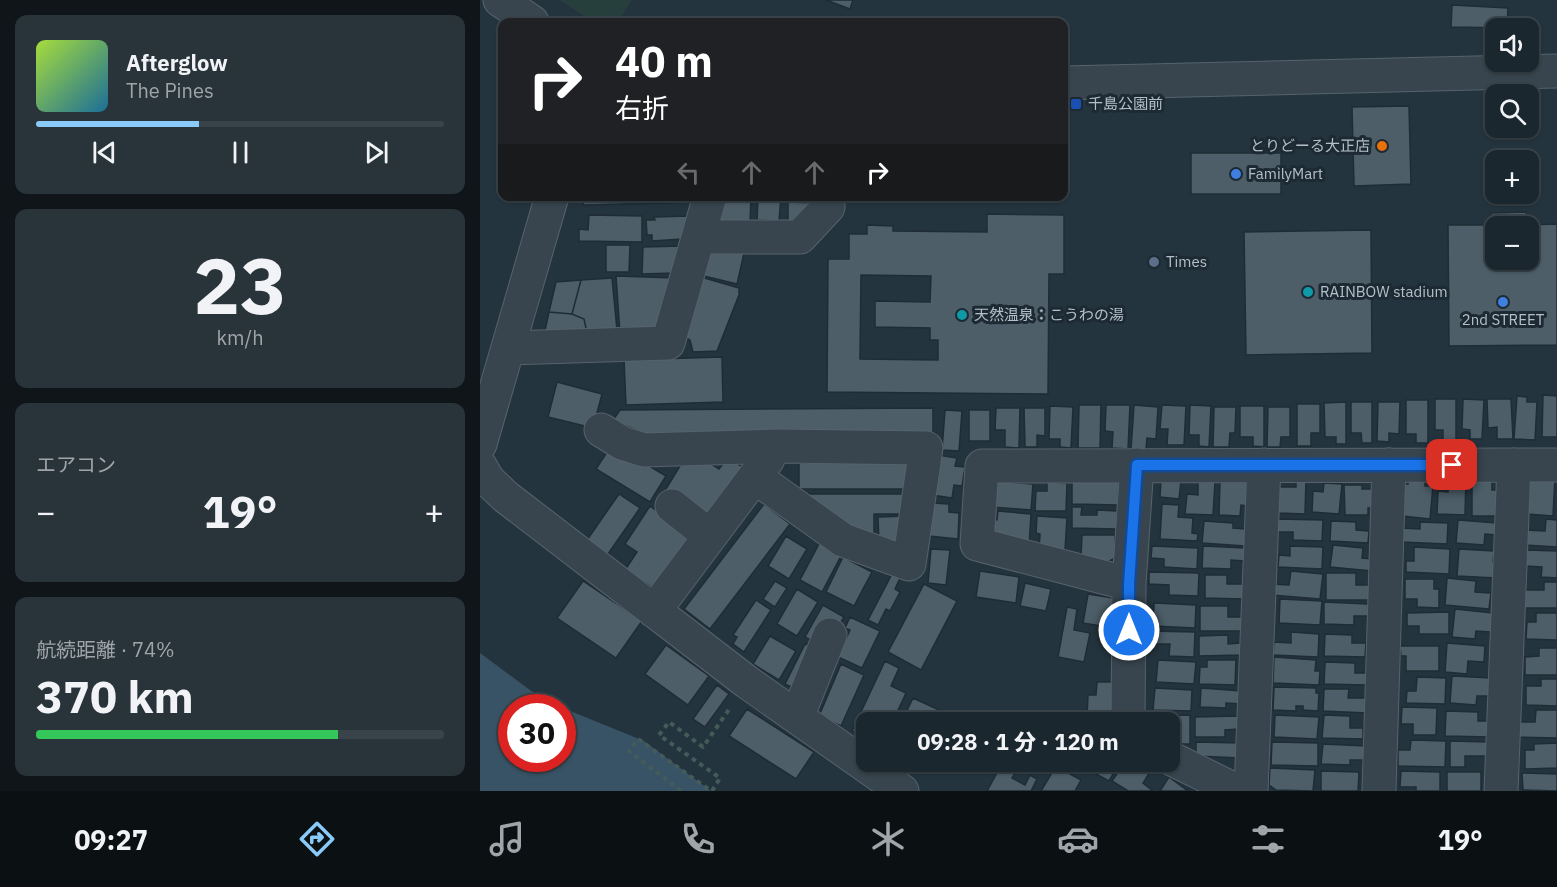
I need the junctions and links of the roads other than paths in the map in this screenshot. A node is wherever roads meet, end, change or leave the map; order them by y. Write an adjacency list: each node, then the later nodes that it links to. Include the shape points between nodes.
1 (500, 0): 2 (street)
2 (526, 18)
3 (1557, 70): 4 (street)
4 (1068, 83)
5 (551, 201): 9 (street)
6 (709, 201): 8 (street)
7 (828, 201): 8 (street, via 828,207 800,237)
8 (700, 237): 9 (street, via 668,343)
9 (508, 348): 11 (street)
10 (601, 430): 12 (street, via 644,450)
11 (480, 444)
12 (778, 446): 19 (street); 19 (street, via 926,448 909,564 843,540)
13 (480, 465): 23 (street, via 488,480 506,497)
14 (1137, 465): 15 (street); 22 (street); 22 (street, via 982,466 977,544)
15 (1264, 465): 16 (street); 30 (street)
16 (1389, 465): 17 (street); 31 (street)
17 (1514, 465): 18 (street); 32 (street)
18 (1557, 465)
19 (755, 477): 21 (street)
20 (672, 506): 21 (street)
21 (710, 536): 23 (street)
22 (1129, 584): 25 (street)
23 (654, 611): 26 (street)
24 (830, 635): 26 (street)
25 (1128, 712)
26 (797, 717): 28 (street)
27 (1180, 763): 29 (street)
28 (902, 791)
29 (1237, 791)
30 (1251, 791)
31 (1379, 791)
32 (1501, 791)

